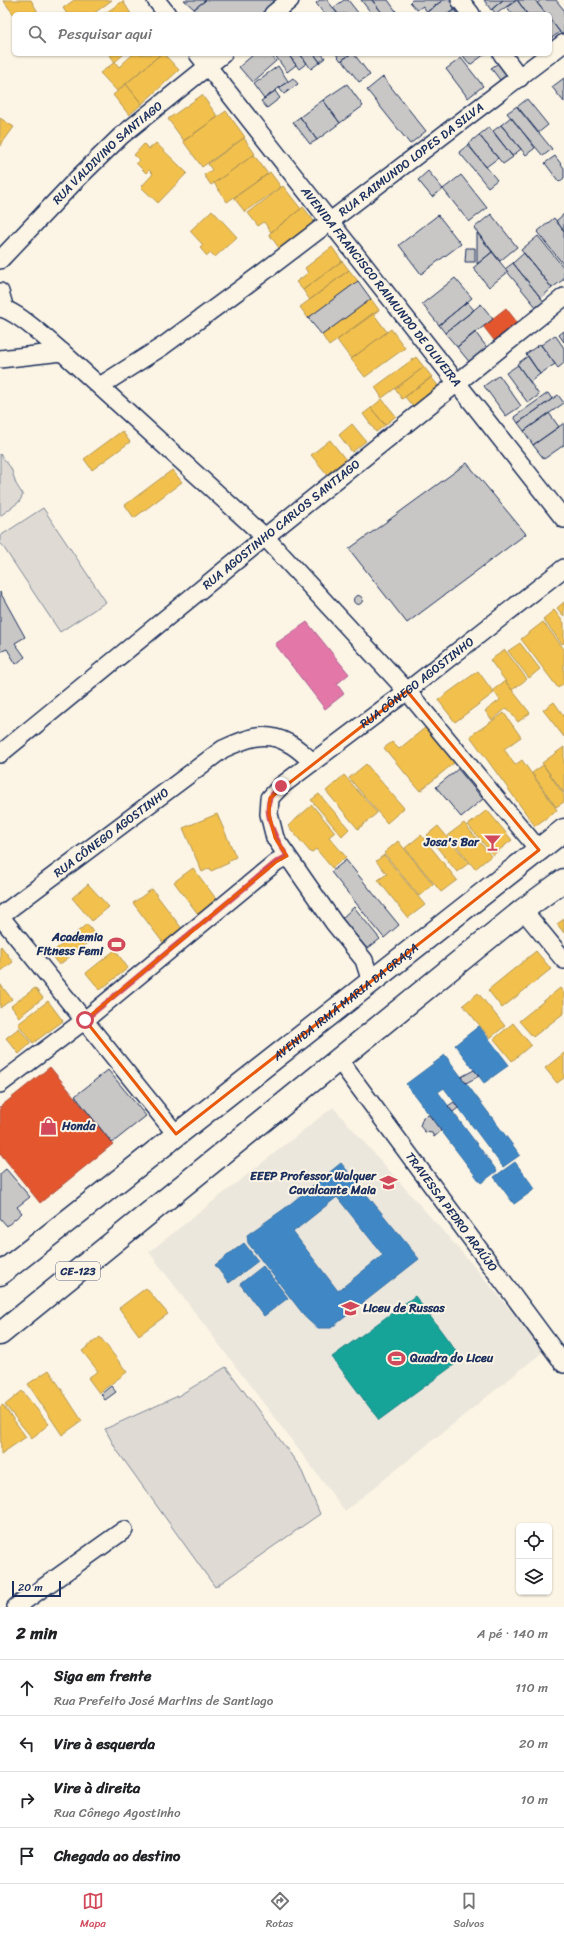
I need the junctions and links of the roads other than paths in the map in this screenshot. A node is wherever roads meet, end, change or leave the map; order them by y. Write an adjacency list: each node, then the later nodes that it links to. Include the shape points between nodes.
1 (156, 0): 4 (street)
2 (290, 0): 5 (street)
3 (460, 0): 6 (street)
4 (165, 12)
5 (275, 12)
6 (469, 12)
7 (564, 43): 8 (street, RUA RAIMUNDO LOPES DA SILVA)
8 (552, 53)
9 (216, 56): 12 (street, RUA VALDIVINO SANTIAGO)
10 (504, 56): 13 (street)
11 (548, 56): 13 (street, RUA RAIMUNDO LOPES DA SILVA)
12 (203, 60): 14 (street, AVENIDA FRANCISCO RAIMUNDO DE OLIVEIRA); 15 (street, RUA VALDIVINO SANTIAGO, via 120,136)
13 (520, 78): 14 (street, RUA RAIMUNDO LOPES DA SILVA)
14 (330, 223): 21 (street, AVENIDA FRANCISCO RAIMUNDO DE OLIVEIRA); 22 (street, RUA RAIMUNDO LOPES DA SILVA, via 163,346)
15 (0, 260)
16 (0, 292): 18 (street)
17 (564, 297): 21 (street, RUA AGOSTINHO CARLOS SANTIAGO)
18 (2, 308): 19 (street, via 28,324)
19 (62, 352): 20 (street); 22 (street)
20 (0, 359)
21 (456, 381): 23 (street, AVENIDA FRANCISCO RAIMUNDO DE OLIVEIRA); 24 (street, RUA AGOSTINHO CARLOS SANTIAGO)
22 (100, 386): 24 (street)
23 (564, 520)
24 (265, 537): 26 (street); 27 (street, RUA AGOSTINHO CARLOS SANTIAGO)
25 (564, 568): 26 (street, RUA CÔNEGO AGOSTINHO)
26 (407, 691): 28 (street, RUA CÔNEGO AGOSTINHO); 30 (street)
27 (0, 754)
28 (313, 762): 31 (street, RUA CÔNEGO AGOSTINHO, via 274,792 270,798 269,814 275,838); 34 (street, RUA CÔNEGO AGOSTINHO, via 288,743 269,736 249,738 223,748)
29 (564, 830): 30 (main road, AVENIDA IRMÃ MARIA DA GRAÇA)
30 (539, 850): 36 (main road, AVENIDA IRMÃ MARIA DA GRAÇA)
31 (287, 856): 36 (street, via 364,960); 37 (street, via 276,862)
32 (564, 880): 33 (main road)
33 (523, 910): 35 (street); 38 (main road)
34 (0, 916): 37 (street)
35 (564, 960)
36 (371, 982): 40 (main road, AVENIDA IRMÃ MARIA DA GRAÇA)
37 (85, 1020): 39 (street); 40 (street)
38 (339, 1060): 42 (main road, CE-123); 43 (street, TRAVESSA PEDRO ARAÚJO)
39 (0, 1084)
40 (176, 1134): 41 (main road, AVENIDA IRMÃ MARIA DA GRAÇA)
41 (0, 1274)
42 (0, 1334)
43 (564, 1364)
44 (124, 1530): 45 (street)
45 (16, 1607)

